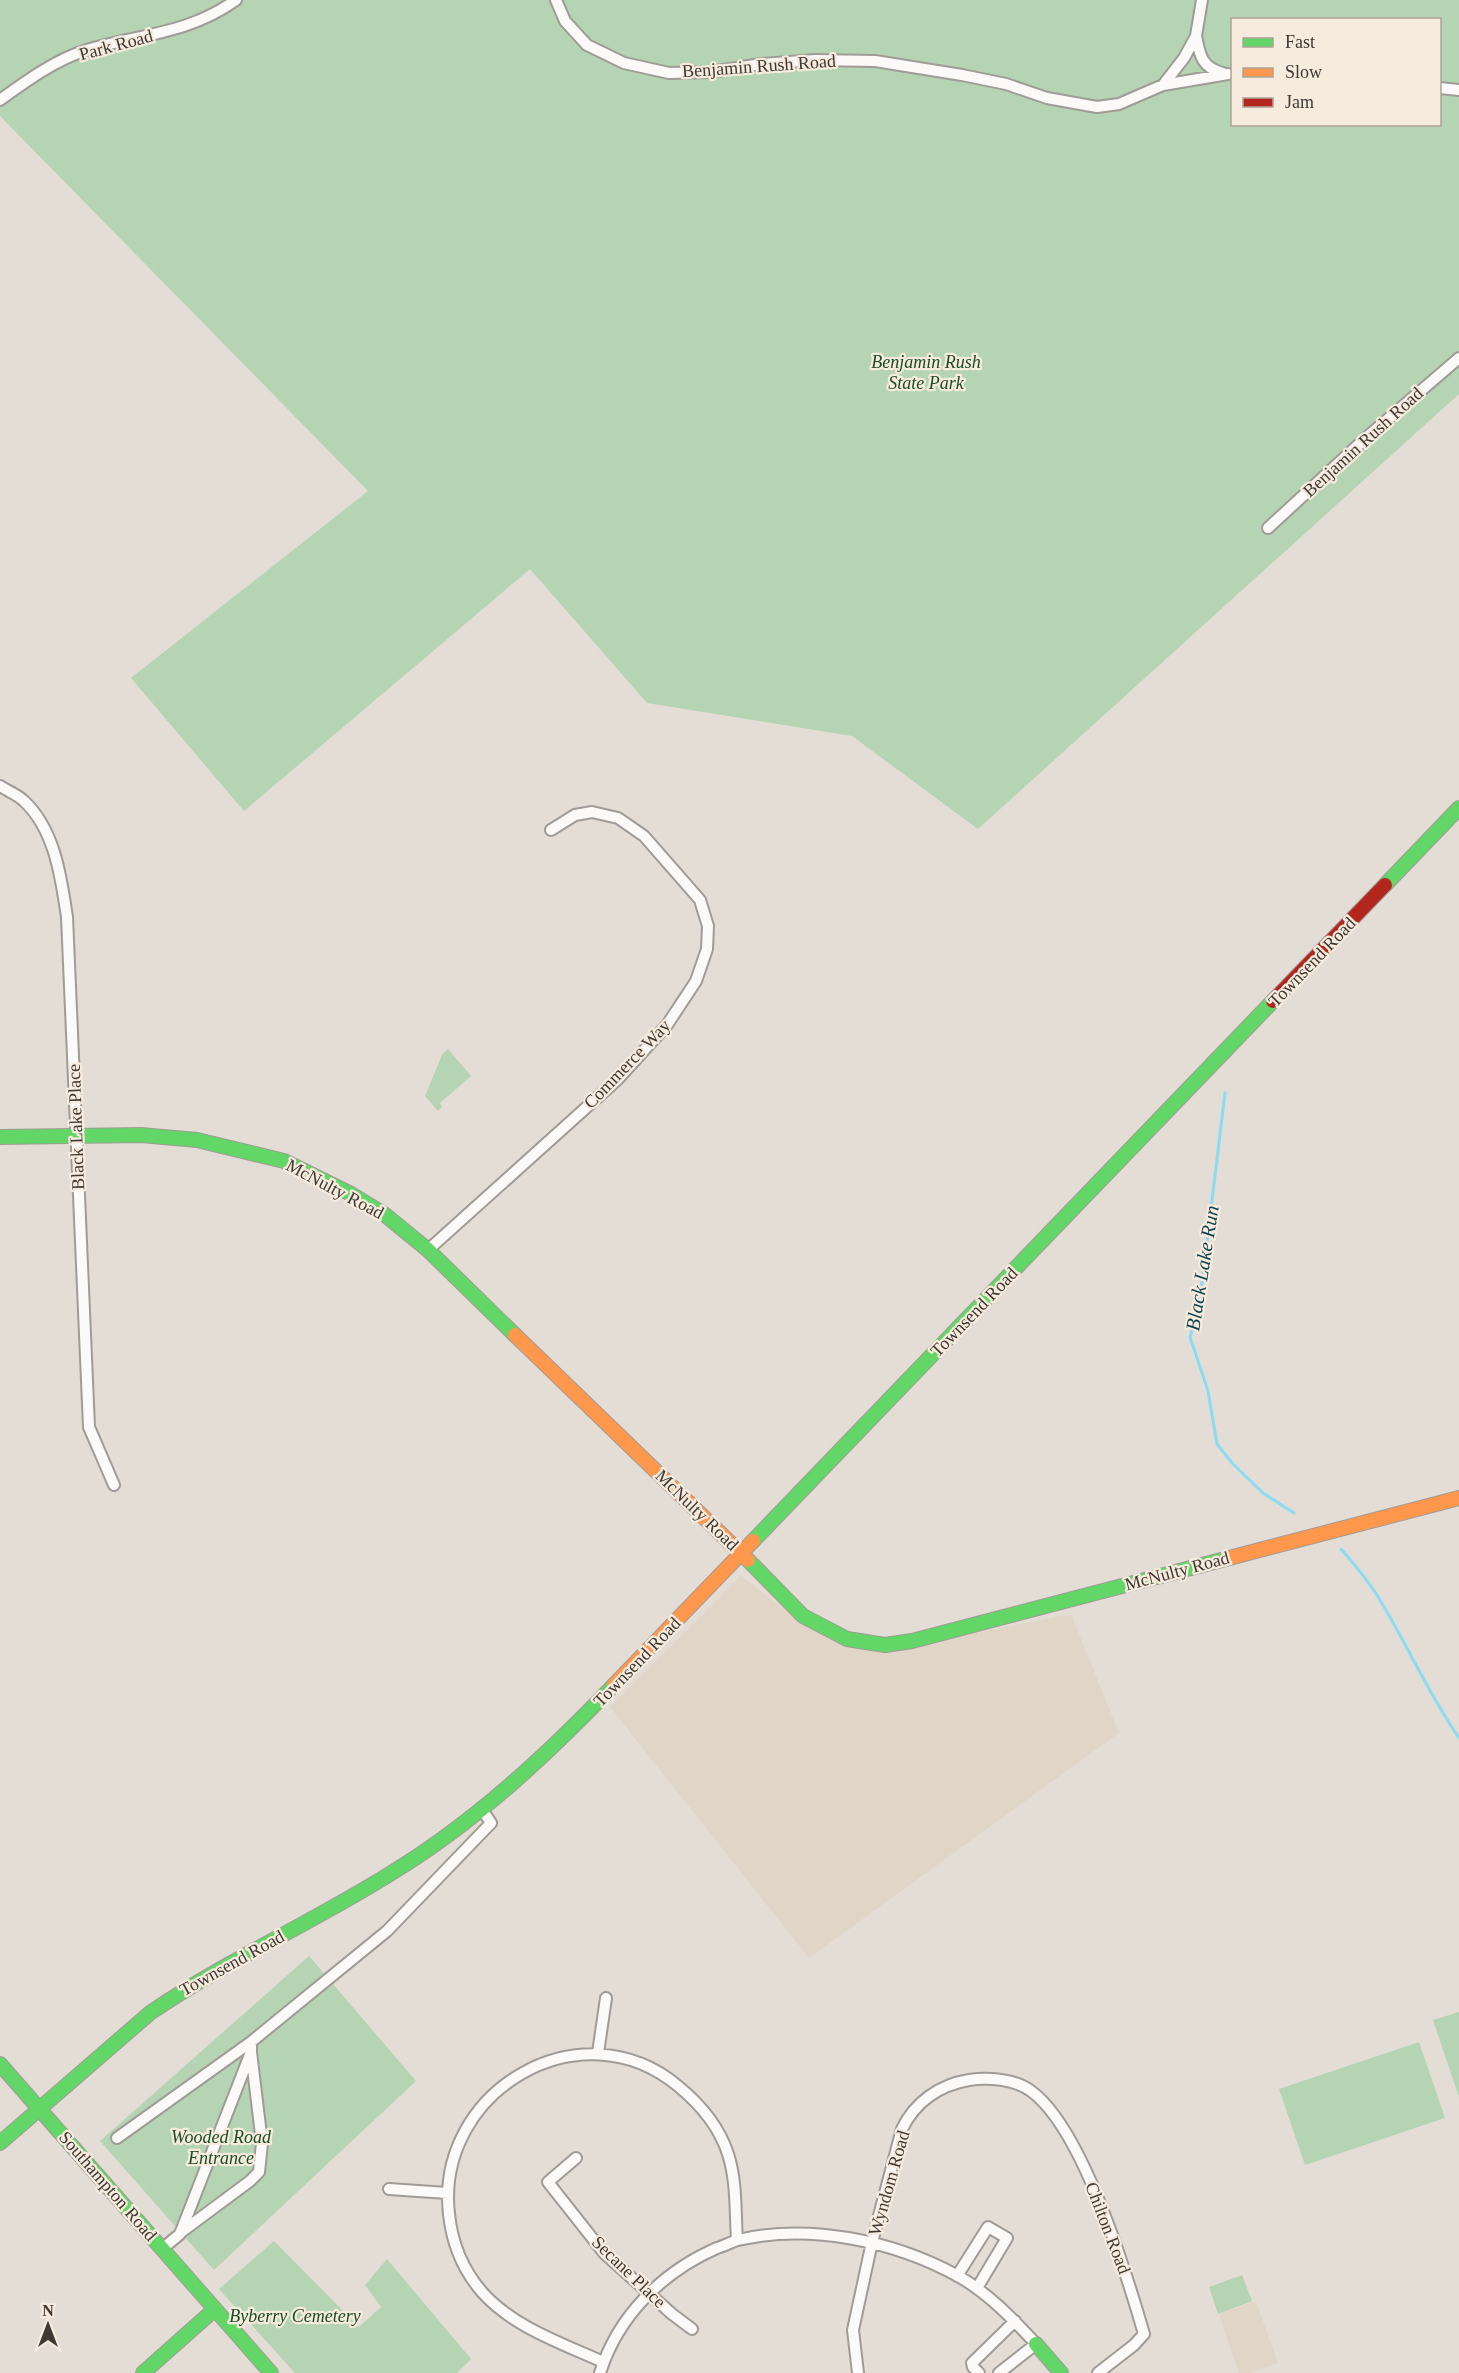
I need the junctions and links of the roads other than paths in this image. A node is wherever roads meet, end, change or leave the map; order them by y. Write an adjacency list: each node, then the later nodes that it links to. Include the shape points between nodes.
1 (236, 0): 9 (street, Park Road, via 182,28 81,52)
2 (556, 0): 6 (street, Benjamin Rush Road, via 564,21 587,45 624,63 669,73 815,60 875,61 1006,84 1047,98 1097,107 1119,104)
3 (1202, 0): 4 (street, Benjamin Rush Road)
4 (1196, 36): 5 (street, Benjamin Rush Road, via 1200,56 1211,70); 6 (street, Benjamin Rush Road)
5 (1230, 74): 6 (street, Benjamin Rush Road)
6 (1163, 85)
7 (1441, 88): 8 (street)
8 (1459, 90)
9 (0, 100)
10 (1459, 358): 11 (street, Benjamin Rush Road)
11 (1268, 528)
12 (0, 786): 16 (street, Black Lake Place, via 23,799 32,810 46,830 60,871 68,917)
13 (1459, 808): 20 (street, Townsend Road)
14 (551, 830): 17 (street, Commerce Way, via 575,815 592,812 618,818 644,836 700,900 708,926 707,949 696,981 667,1024 618,1078)
15 (0, 1137): 16 (street, McNulty Road)
16 (76, 1137): 17 (street, McNulty Road, via 141,1135 197,1140 284,1161 384,1214); 18 (street, Black Lake Place, via 89,1428)
17 (428, 1250): 20 (street, McNulty Road)
18 (114, 1485)
19 (1459, 1498): 20 (street, McNulty Road, via 885,1645 847,1639 803,1617)
20 (741, 1553): 21 (street, Townsend Road, via 588,1712)
21 (482, 1808): 23 (street, via 491,1823 387,1931); 27 (street, Townsend Road, via 423,1853 340,1904 171,1997)
22 (606, 1998): 24 (street)
23 (251, 2047): 28 (street); 33 (street); 33 (street, via 262,2143 259,2172)
24 (598, 2053): 32 (street, via 540,2064 507,2082 482,2105 451,2161); 34 (street, via 623,2056 665,2074 714,2123 728,2154 734,2183)
25 (0, 2064): 27 (street, Southampton Road)
26 (1020, 2085): 35 (street, Wyndom Road, via 982,2078 950,2083 918,2105 902,2129); 51 (street, Chilton Road, via 1047,2105 1083,2163 1127,2277 1144,2334)
27 (39, 2109): 29 (street, Townsend Road); 36 (street, Southampton Road)
28 (117, 2138)
29 (0, 2143)
30 (576, 2158): 39 (street, Secane Place, via 548,2182 604,2253)
31 (389, 2189): 32 (street)
32 (447, 2193): 44 (street, via 451,2232 462,2264 482,2292 508,2316)
33 (180, 2234): 36 (street)
34 (737, 2240): 35 (street, via 809,2234); 39 (street, via 701,2255)
35 (872, 2242): 37 (street); 47 (street, Wyndom Road, via 853,2330)
36 (162, 2249): 40 (street, Southampton Road)
37 (957, 2276): 38 (street); 38 (street, via 988,2227 1007,2238)
38 (977, 2288): 41 (street)
39 (648, 2293): 42 (street, Secane Place); 44 (street, via 618,2331)
40 (215, 2309): 45 (street); 46 (street, Southampton Road)
41 (1017, 2323): 43 (street); 48 (street, via 972,2363)
42 (692, 2329)
43 (1036, 2344): 49 (street); 50 (street)
44 (601, 2368)
45 (143, 2373)
46 (271, 2373)
47 (858, 2373)
48 (979, 2373)
49 (999, 2373)
50 (1061, 2373)
51 (1098, 2373)

